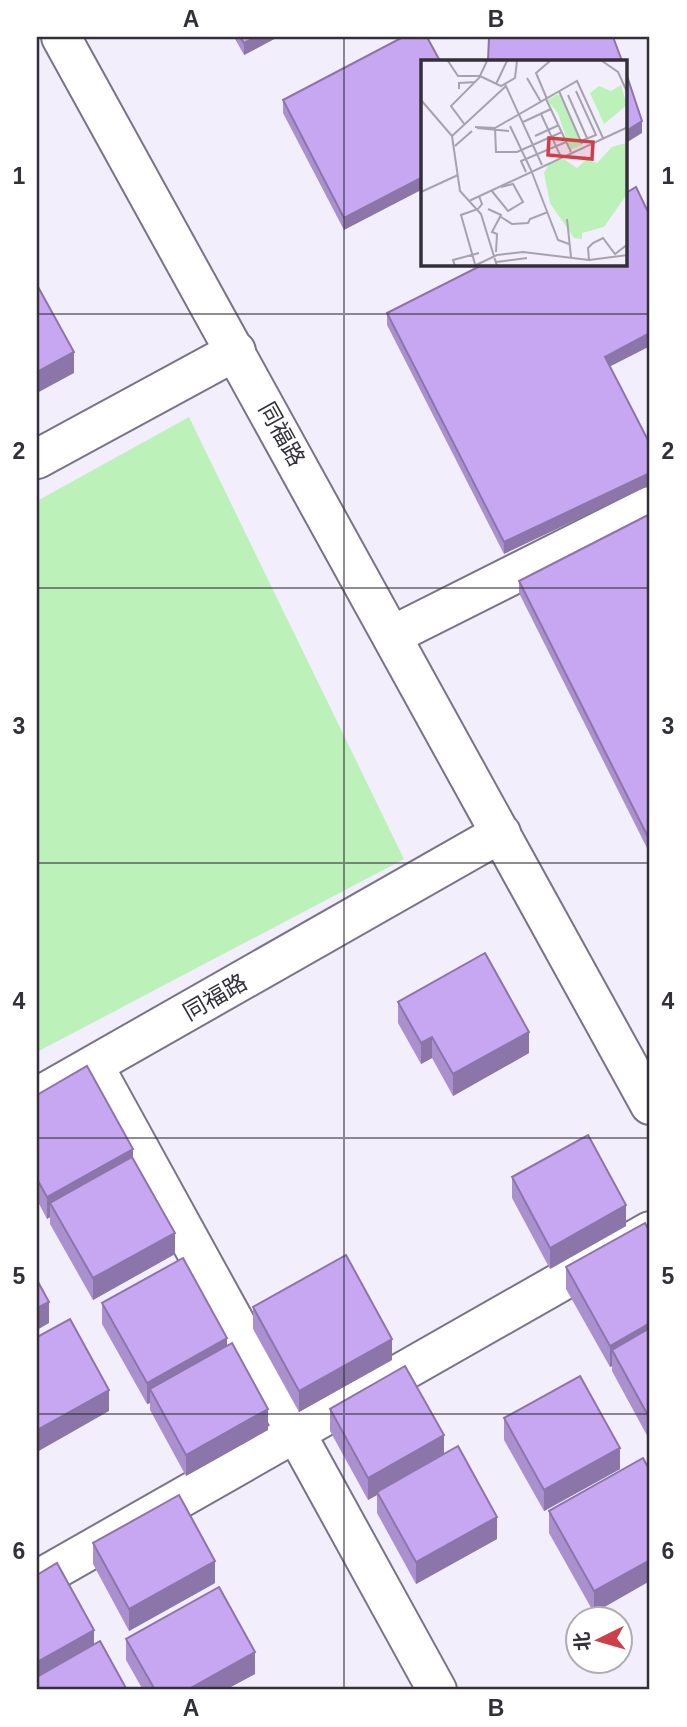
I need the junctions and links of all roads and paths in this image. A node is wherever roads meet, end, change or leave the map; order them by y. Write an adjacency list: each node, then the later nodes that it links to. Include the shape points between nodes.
1 (61, 37): 2 (street, 同福路)
2 (236, 351): 3 (street); 5 (street, 同福路)
3 (37, 459)
4 (650, 506): 5 (street)
5 (393, 635): 6 (street, 同福路)
6 (502, 833): 7 (street, 同福路); 9 (street, 同福路)
7 (94, 1066): 8 (street, 同福路); 11 (street)
8 (37, 1097)
9 (650, 1105)
10 (650, 1231): 11 (street)
11 (295, 1433): 12 (street); 13 (street)
12 (37, 1580)
13 (437, 1690)

